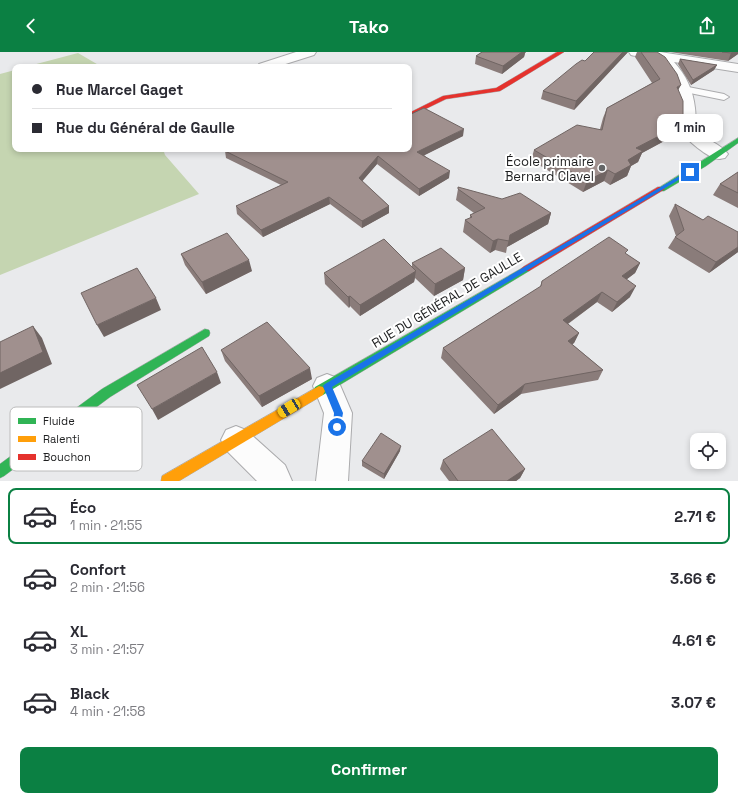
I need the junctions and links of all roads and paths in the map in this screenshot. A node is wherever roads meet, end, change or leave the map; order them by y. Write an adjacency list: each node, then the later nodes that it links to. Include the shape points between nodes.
1 (310, 52): 5 (street)
2 (561, 52): 9 (main road, via 498,90 445,97)
3 (635, 52): 4 (street)
4 (661, 57): 6 (street); 7 (street, via 674,69)
5 (272, 64)
6 (738, 68)
7 (683, 89): 8 (lane); 11 (street, via 690,132)
8 (724, 97)
9 (412, 114)
10 (738, 140): 11 (main road, RUE DU GÉNÉRAL DE GAULLE)
11 (719, 154): 13 (main road, RUE DU GÉNÉRAL DE GAULLE)
12 (205, 333): 14 (main road)
13 (327, 386): 15 (main road, RUE DU GÉNÉRAL DE GAULLE); 20 (street, via 338,413)
14 (87, 407)
15 (236, 440): 18 (main road, RUE DU GÉNÉRAL DE GAULLE); 19 (street, via 274,476)
16 (10, 465): 17 (main road)
17 (0, 472)
18 (167, 481)
19 (276, 481)
20 (332, 481)

